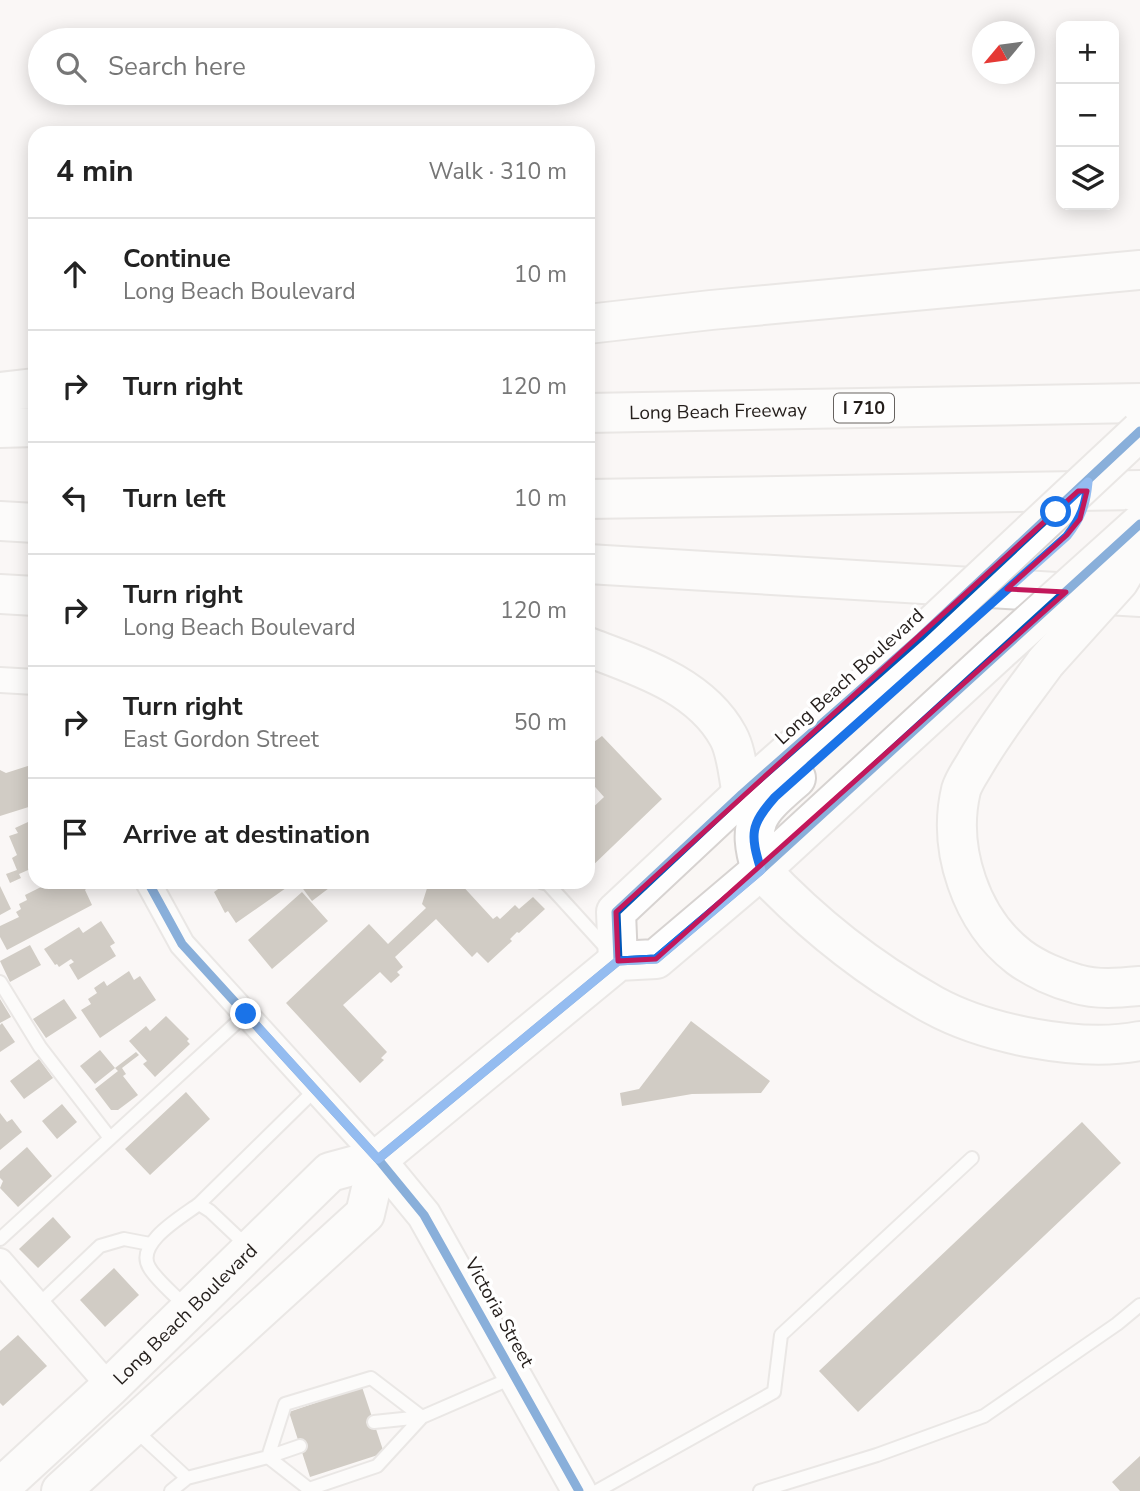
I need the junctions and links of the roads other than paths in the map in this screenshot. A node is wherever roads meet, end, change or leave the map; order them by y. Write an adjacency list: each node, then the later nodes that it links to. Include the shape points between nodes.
1 (1140, 270): 2 (main road)
2 (595, 323)
3 (28, 389): 4 (main road)
4 (0, 392)
5 (1140, 403): 6 (main road, Long Beach Freeway / I 710)
6 (595, 413)
7 (28, 427): 8 (main road)
8 (0, 428)
9 (1140, 431): 21 (main road, Long Beach Boulevard, bridge)
10 (1140, 490): 11 (main road)
11 (595, 499)
12 (28, 518): 13 (main road)
13 (0, 520): 14 (main road)
14 (28, 522)
15 (1140, 524): 26 (main road, bridge)
16 (1140, 545): 31 (main road, bridge, via 1119,581 1046,662 990,739 962,788 957,819 966,880 998,938 1021,958 1078,985)
17 (595, 564): 20 (main road)
18 (0, 594): 19 (main road)
19 (28, 596)
20 (1140, 597)
21 (934, 640): 25 (main road, Long Beach Boulevard); 26 (main road, via 760,814 754,828)
22 (595, 650): 25 (main road, via 642,667 689,693 713,714 729,738)
23 (0, 680): 24 (street)
24 (28, 682)
25 (742, 794): 29 (main road, Long Beach Boulevard, via 617,912)
26 (761, 870): 29 (main road, via 656,959); 33 (main road, via 843,944 935,1006 1024,1036 1075,1044)
27 (152, 889): 32 (street, via 182,944)
28 (553, 889): 29 (lane)
29 (618, 961): 37 (main road, Long Beach Boulevard)
30 (0, 982): 35 (lane, via 40,1047)
31 (1140, 986)
32 (246, 1014): 34 (street); 35 (lane)
33 (1140, 1041)
34 (315, 1090): 37 (street); 38 (lane)
35 (110, 1138): 39 (lane)
36 (972, 1158): 55 (lane, via 781,1335 774,1392)
37 (378, 1159): 41 (main road, Long Beach Boulevard, via 330,1172); 46 (street, Victoria Street, via 424,1215); 50 (main road, via 365,1214)
38 (199, 1204): 40 (lane); 41 (lane)
39 (0, 1239)
40 (150, 1244): 43 (lane, via 124,1239 100,1246); 45 (lane, via 148,1267)
41 (251, 1250): 45 (main road, Long Beach Boulevard)
42 (0, 1261): 43 (street)
43 (38, 1305): 47 (street)
44 (1140, 1305): 58 (lane, via 984,1416)
45 (189, 1310): 47 (main road, Long Beach Boulevard)
46 (516, 1376): 48 (lane); 55 (street, Victoria Street)
47 (110, 1387): 54 (main road, Long Beach Boulevard)
48 (422, 1417): 49 (lane); 52 (lane, via 377,1466 309,1489); 52 (lane, via 371,1378 285,1404)
49 (374, 1422)
50 (131, 1427): 53 (lane); 56 (main road)
51 (300, 1446): 52 (lane)
52 (268, 1457): 53 (lane)
53 (187, 1478): 57 (lane)
54 (0, 1488)
55 (580, 1490)
56 (61, 1491)
57 (172, 1491)
58 (760, 1491)

